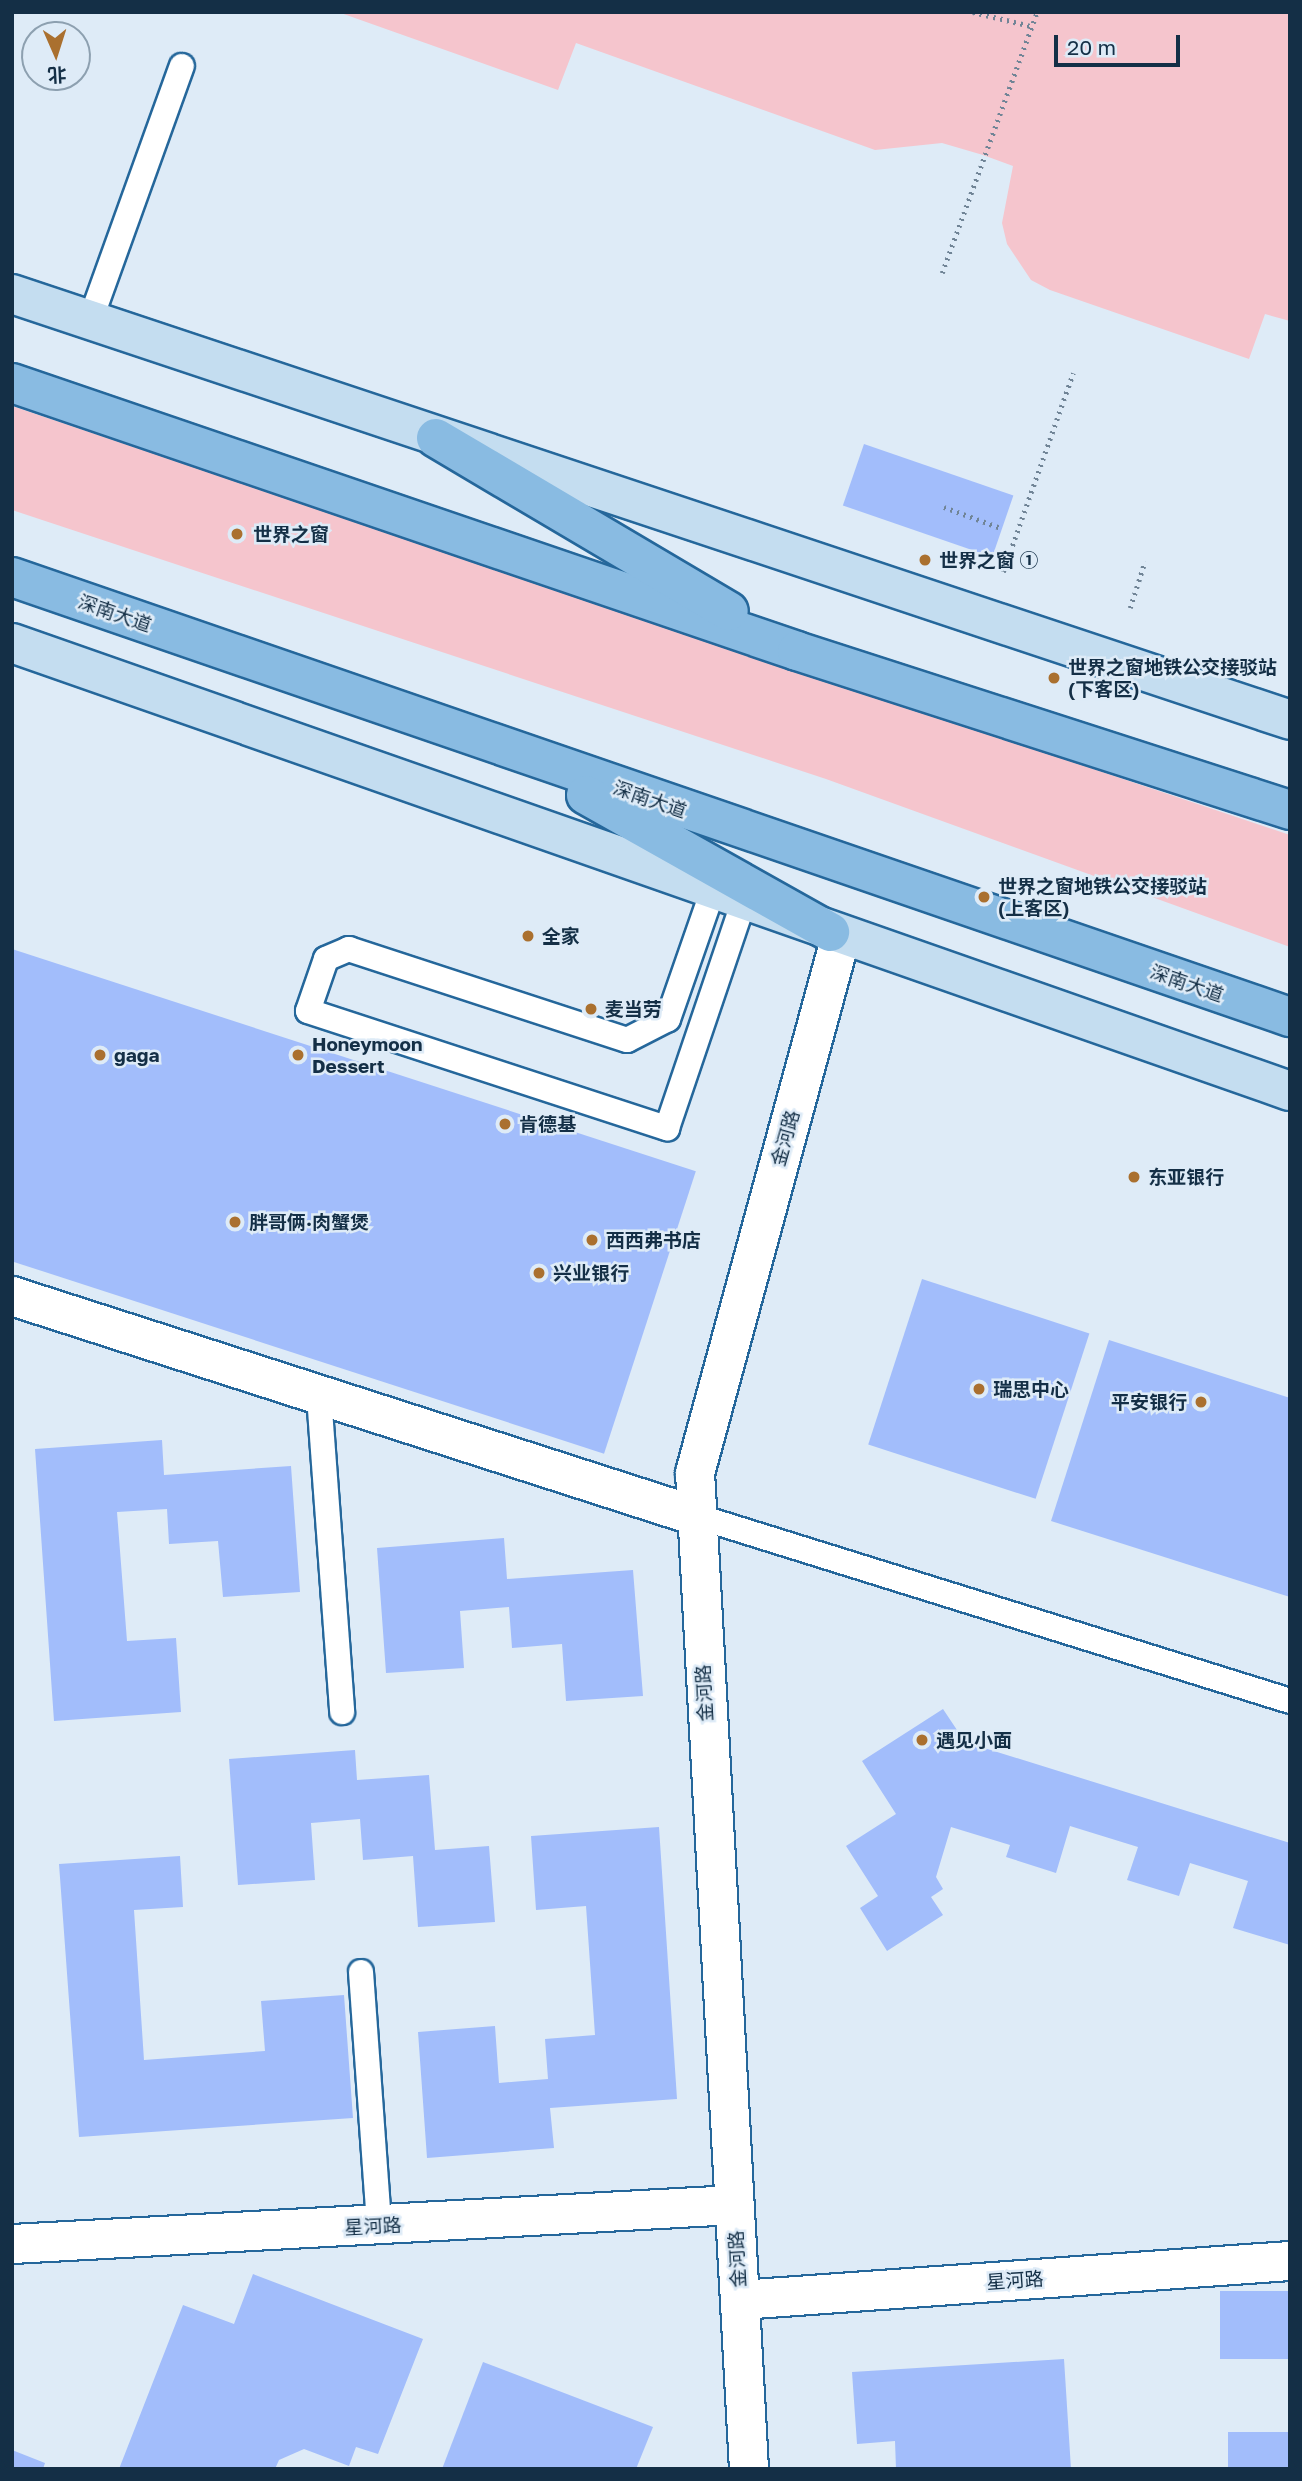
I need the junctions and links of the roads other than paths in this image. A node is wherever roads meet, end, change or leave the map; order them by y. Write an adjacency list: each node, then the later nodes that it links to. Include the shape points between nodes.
1 (182, 66): 3 (lane)
2 (12, 294): 3 (main road)
3 (90, 321): 5 (main road)
4 (12, 383): 10 (main road)
5 (436, 438): 10 (main road); 11 (main road)
6 (12, 577): 8 (main road, 深南大道)
7 (12, 606): 8 (main road)
8 (191, 640): 12 (main road, 深南大道)
9 (12, 643): 14 (main road)
10 (797, 650): 13 (main road)
11 (1290, 720)
12 (498, 746): 15 (main road); 16 (main road, 深南大道)
13 (1290, 810)
14 (728, 896): 14 (lane, via 668,1019 627,1040 349,949 326,960 308,1011 667,1128); 15 (main road)
15 (836, 934): 19 (main road); 22 (street, 金河路, via 703,1434)
16 (1181, 982): 17 (main road, 深南大道); 18 (main road)
17 (1290, 1017)
18 (1290, 1031)
19 (1290, 1091)
20 (12, 1296): 21 (street)
21 (319, 1396): 22 (street); 24 (lane)
22 (693, 1515): 23 (lane); 26 (street, 金河路)
23 (1290, 1701)
24 (342, 1712)
25 (361, 1972): 27 (lane)
26 (734, 2205): 27 (street, 星河路); 30 (street, 金河路)
27 (379, 2226): 28 (street, 星河路)
28 (12, 2244)
29 (1290, 2261): 30 (street, 星河路)
30 (740, 2300): 31 (street, 金河路)
31 (749, 2469)

